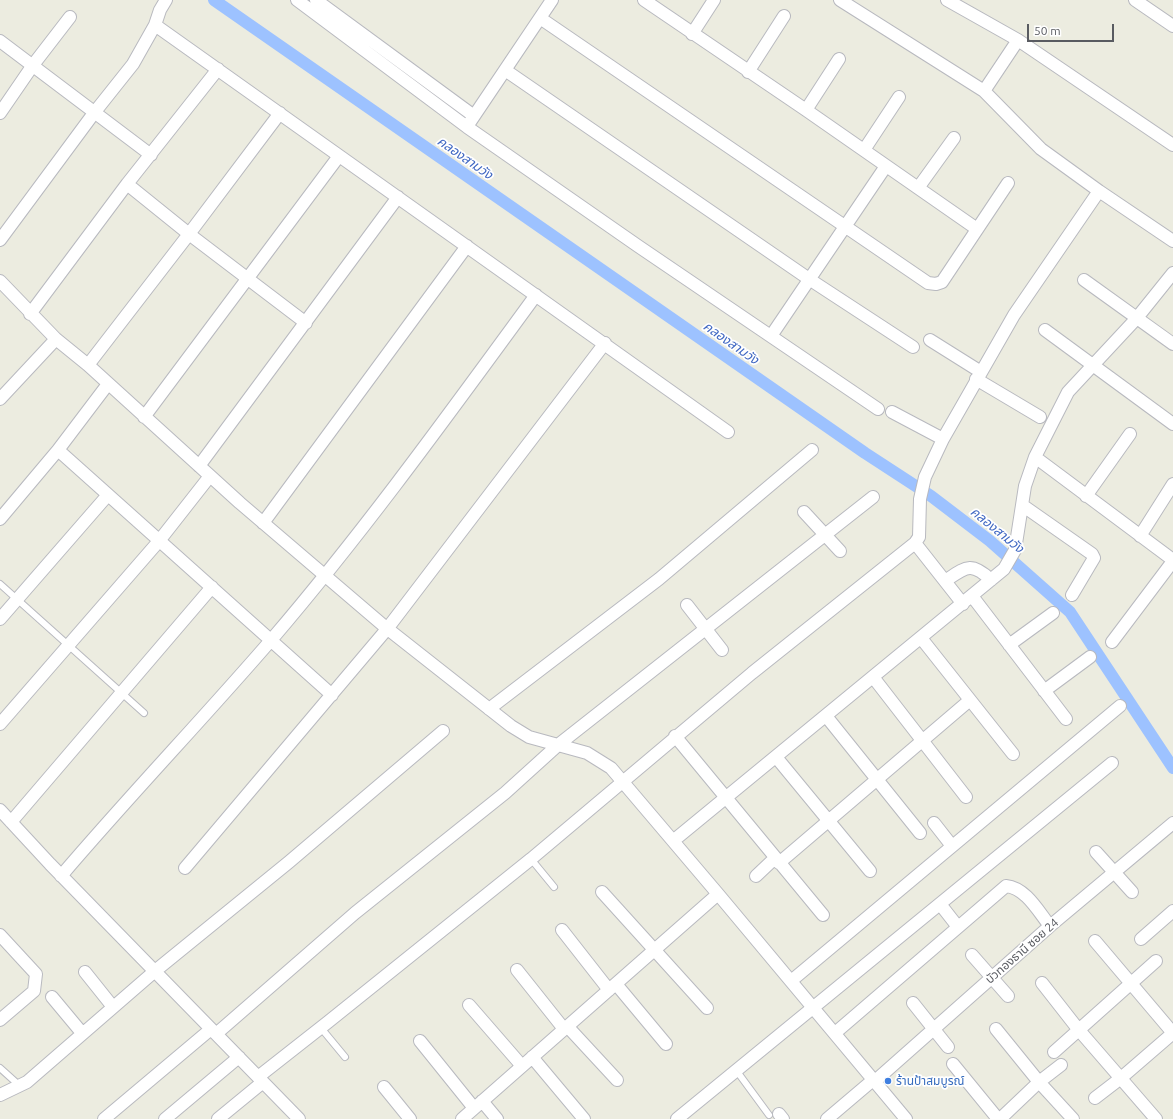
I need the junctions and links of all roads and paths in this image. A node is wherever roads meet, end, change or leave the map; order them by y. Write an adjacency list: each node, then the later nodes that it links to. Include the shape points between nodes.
1 (166, 0): 13 (street)
2 (297, 0): 30 (street)
3 (316, 0): 29 (street)
4 (552, 0): 12 (street)
5 (644, 0): 15 (street)
6 (714, 0): 15 (street)
7 (840, 0): 23 (street)
8 (946, 0): 16 (street)
9 (1135, 0): 14 (street)
10 (784, 16): 22 (street)
11 (70, 17): 19 (street)
12 (540, 18): 21 (street); 42 (street)
13 (155, 25): 20 (street); 27 (street, via 133,64)
14 (1173, 26)
15 (692, 34): 22 (street)
16 (1018, 40): 23 (street); 32 (street)
17 (0, 41): 19 (street)
18 (838, 59): 25 (street)
19 (33, 65): 26 (street); 27 (street)
20 (218, 69): 28 (street); 34 (street)
21 (505, 70): 29 (street); 50 (street)
22 (748, 72): 25 (street)
23 (984, 91): 40 (street, via 1041,149)
24 (899, 97): 33 (street)
25 (806, 110): 33 (street)
26 (0, 112)
27 (94, 113): 34 (street); 45 (street)
28 (280, 113): 35 (street); 44 (street)
29 (474, 116): 30 (street)
30 (467, 127): 58 (street)
31 (954, 138): 39 (street)
32 (1173, 145)
33 (864, 150): 36 (street)
34 (151, 155): 38 (street)
35 (339, 156): 41 (street); 49 (street)
36 (886, 166): 39 (street); 42 (street)
37 (1008, 183): 43 (street)
38 (127, 184): 44 (street); 54 (street)
39 (918, 188): 43 (street)
40 (1099, 191): 46 (street); 66 (street, via 1014,315)
41 (398, 197): 47 (street); 56 (street)
42 (844, 226): 43 (street, via 928,283 936,284 942,282); 50 (street)
43 (976, 229)
44 (189, 234): 49 (street); 64 (street)
45 (0, 240)
46 (1173, 241)
47 (468, 246): 53 (street); 89 (street)
48 (1173, 273): 55 (street)
49 (248, 279): 56 (street); 71 (street)
50 (809, 279): 58 (street); 63 (street)
51 (1084, 280): 55 (street)
52 (0, 281): 54 (street)
53 (536, 295): 61 (street); 96 (street, via 416,459)
54 (30, 314): 59 (street)
55 (1136, 318): 62 (street); 65 (street)
56 (306, 323): 80 (street)
57 (1045, 330): 65 (street)
58 (771, 336): 69 (street)
59 (56, 339): 64 (street); 68 (street)
60 (930, 340): 66 (street)
61 (605, 343): 74 (street); 108 (street)
62 (1173, 344)
63 (913, 348)
64 (88, 364): 67 (street)
65 (1093, 365): 73 (street); 79 (street, via 1068,392)
66 (978, 376): 72 (street); 76 (street)
67 (108, 384): 71 (street); 77 (street)
68 (0, 399)
69 (878, 409)
70 (892, 412): 76 (street)
71 (144, 417): 80 (street)
72 (1040, 417)
73 (1173, 424)
74 (728, 432)
75 (1130, 434): 84 (street)
76 (943, 439): 93 (street, via 925,477 920,499 920,537)
77 (58, 450): 83 (street); 88 (street)
78 (812, 450): 122 (street, via 659,579)
79 (1035, 457): 84 (street); 86 (street)
80 (199, 466): 81 (street)
81 (210, 476): 89 (street); 92 (street)
82 (1173, 484): 91 (street)
83 (107, 496): 92 (street); 102 (street)
84 (1086, 496): 91 (street)
85 (873, 497): 90 (street)
86 (1022, 504): 97 (street, via 1015,550 1004,569); 101 (street, via 1092,554 1094,558)
87 (804, 512): 90 (street)
88 (0, 519)
89 (263, 523): 96 (street)
90 (825, 534): 94 (street); 107 (street)
91 (1140, 536): 95 (street)
92 (159, 541): 100 (street); 113 (street)
93 (915, 543): 98 (street); 128 (street, via 842,599)
94 (840, 551)
95 (1173, 561): 111 (street)
96 (324, 575): 108 (street); 110 (street)
97 (991, 580): 98 (street, via 975,568 965,568); 103 (street)
98 (945, 581): 103 (street)
99 (0, 584): 102 (lane)
100 (212, 587): 110 (street); 118 (street)
101 (1072, 595)
102 (17, 599): 106 (street); 113 (lane)
103 (968, 600): 109 (street); 112 (street)
104 (687, 605): 107 (street)
105 (1053, 613): 112 (street)
106 (0, 619)
107 (705, 628): 114 (street); 130 (street)
108 (387, 629): 119 (street); 122 (street)
109 (922, 638): 116 (street); 120 (street)
110 (271, 639): 119 (street); 152 (street)
111 (1112, 642)
112 (1009, 645): 117 (street)
113 (68, 646): 118 (lane); 126 (street)
114 (722, 650)
115 (1090, 656): 117 (street)
116 (873, 677): 124 (street); 129 (street)
117 (1044, 691): 125 (street)
118 (122, 693): 123 (lane); 140 (street)
119 (332, 695): 149 (street)
120 (970, 700): 129 (street); 131 (street)
121 (1120, 706): 145 (street)
122 (489, 709): 130 (street, via 529,737)
123 (144, 713)
124 (826, 716): 132 (street); 134 (street)
125 (1066, 719)
126 (0, 724)
127 (443, 731): 171 (street, via 289,862)
128 (675, 736): 135 (street); 137 (street)
129 (923, 741): 134 (street); 136 (street)
130 (558, 746): 135 (street, via 587,753 611,768); 191 (street, via 505,793 354,913)
131 (1013, 754)
132 (776, 757): 137 (street); 139 (street)
133 (1112, 763): 158 (street)
134 (878, 781): 139 (street); 143 (street)
135 (622, 782): 144 (street); 147 (street)
136 (966, 797)
137 (725, 798): 144 (street); 148 (street)
138 (0, 810): 140 (street)
139 (828, 821): 148 (street); 150 (street)
140 (11, 822): 152 (street)
141 (934, 823): 145 (street)
142 (1173, 823): 151 (street, บัวทองธานี ซอย 24)
143 (920, 833)
144 (673, 841): 157 (street)
145 (952, 846): 174 (street)
146 (1096, 852): 151 (street)
147 (531, 859): 154 (lane); 187 (street)
148 (777, 861): 153 (street); 160 (street)
149 (185, 868)
150 (870, 871)
151 (1115, 872): 156 (street); 161 (street, บัวทองธานี ซอย 24)
152 (61, 876): 171 (street)
153 (756, 876)
154 (554, 887)
155 (602, 892): 167 (street)
156 (1132, 892)
157 (718, 894): 167 (street); 174 (street)
158 (940, 904): 162 (street); 183 (street)
159 (1173, 911): 165 (street)
160 (823, 915)
161 (1050, 926): 162 (street, via 1023,893 1015,887 1006,886); 173 (street, บัวทองธานี ซอย 24)
162 (958, 927): 193 (street)
163 (562, 930): 177 (street)
164 (0, 935): 185 (street, via 36,974 34,991)
165 (1141, 939)
166 (1095, 941): 176 (street)
167 (654, 951): 177 (street); 184 (street)
168 (972, 955): 173 (street)
169 (1156, 961): 176 (street)
170 (517, 970): 186 (street)
171 (154, 971): 182 (street); 191 (street)
172 (85, 972): 182 (street)
173 (992, 977): 178 (street); 188 (street, บัวทองธานี ซอย 24)
174 (791, 981): 183 (street)
175 (1042, 983): 190 (street)
176 (1131, 984): 190 (street); 194 (street)
177 (612, 987): 186 (street); 196 (street)
178 (1008, 996)
179 (52, 997): 192 (street)
180 (913, 1003): 188 (street)
181 (469, 1005): 204 (street)
182 (113, 1007): 192 (street)
183 (812, 1007): 193 (street); 206 (street)
184 (707, 1008)
185 (0, 1020)
186 (566, 1027): 201 (street); 209 (street)
187 (321, 1028): 200 (lane); 208 (street)
188 (934, 1029): 197 (street); 210 (street, บัวทองธานี ซอย 24)
189 (996, 1029): 211 (street)
190 (1078, 1029): 198 (street); 207 (street)
191 (214, 1031): 199 (street); 218 (street)
192 (82, 1033): 212 (street)
193 (834, 1033): 210 (street)
194 (1173, 1033): 207 (street)
195 (420, 1041): 216 (street)
196 (666, 1044)
197 (948, 1047)
198 (1054, 1052)
199 (239, 1057): 208 (street); 219 (street)
200 (345, 1057)
201 (532, 1057): 204 (street); 225 (street)
202 (953, 1064): 229 (street)
203 (1061, 1065): 211 (street)
204 (522, 1066): 216 (street)
205 (0, 1068): 212 (lane)
206 (736, 1070): 217 (lane); 226 (street)
207 (1121, 1078): 215 (street); 231 (street)
208 (260, 1079): 220 (street); 221 (street)
209 (616, 1080)
210 (874, 1081): 227 (street, บัวทองธานี ซอย 24); 228 (street)
211 (1039, 1082): 229 (street); 230 (street)
212 (20, 1086): 214 (street)
213 (384, 1087): 222 (street)
214 (0, 1095)
215 (1095, 1098)
216 (478, 1105): 223 (street); 224 (street)
217 (777, 1116)
218 (104, 1119)
219 (165, 1119)
220 (218, 1119)
221 (299, 1119)
222 (410, 1119)
223 (462, 1119)
224 (497, 1119)
225 (584, 1119)
226 (676, 1119)
227 (827, 1119)
228 (906, 1119)
229 (999, 1119)
230 (1073, 1119)
231 (1156, 1119)

